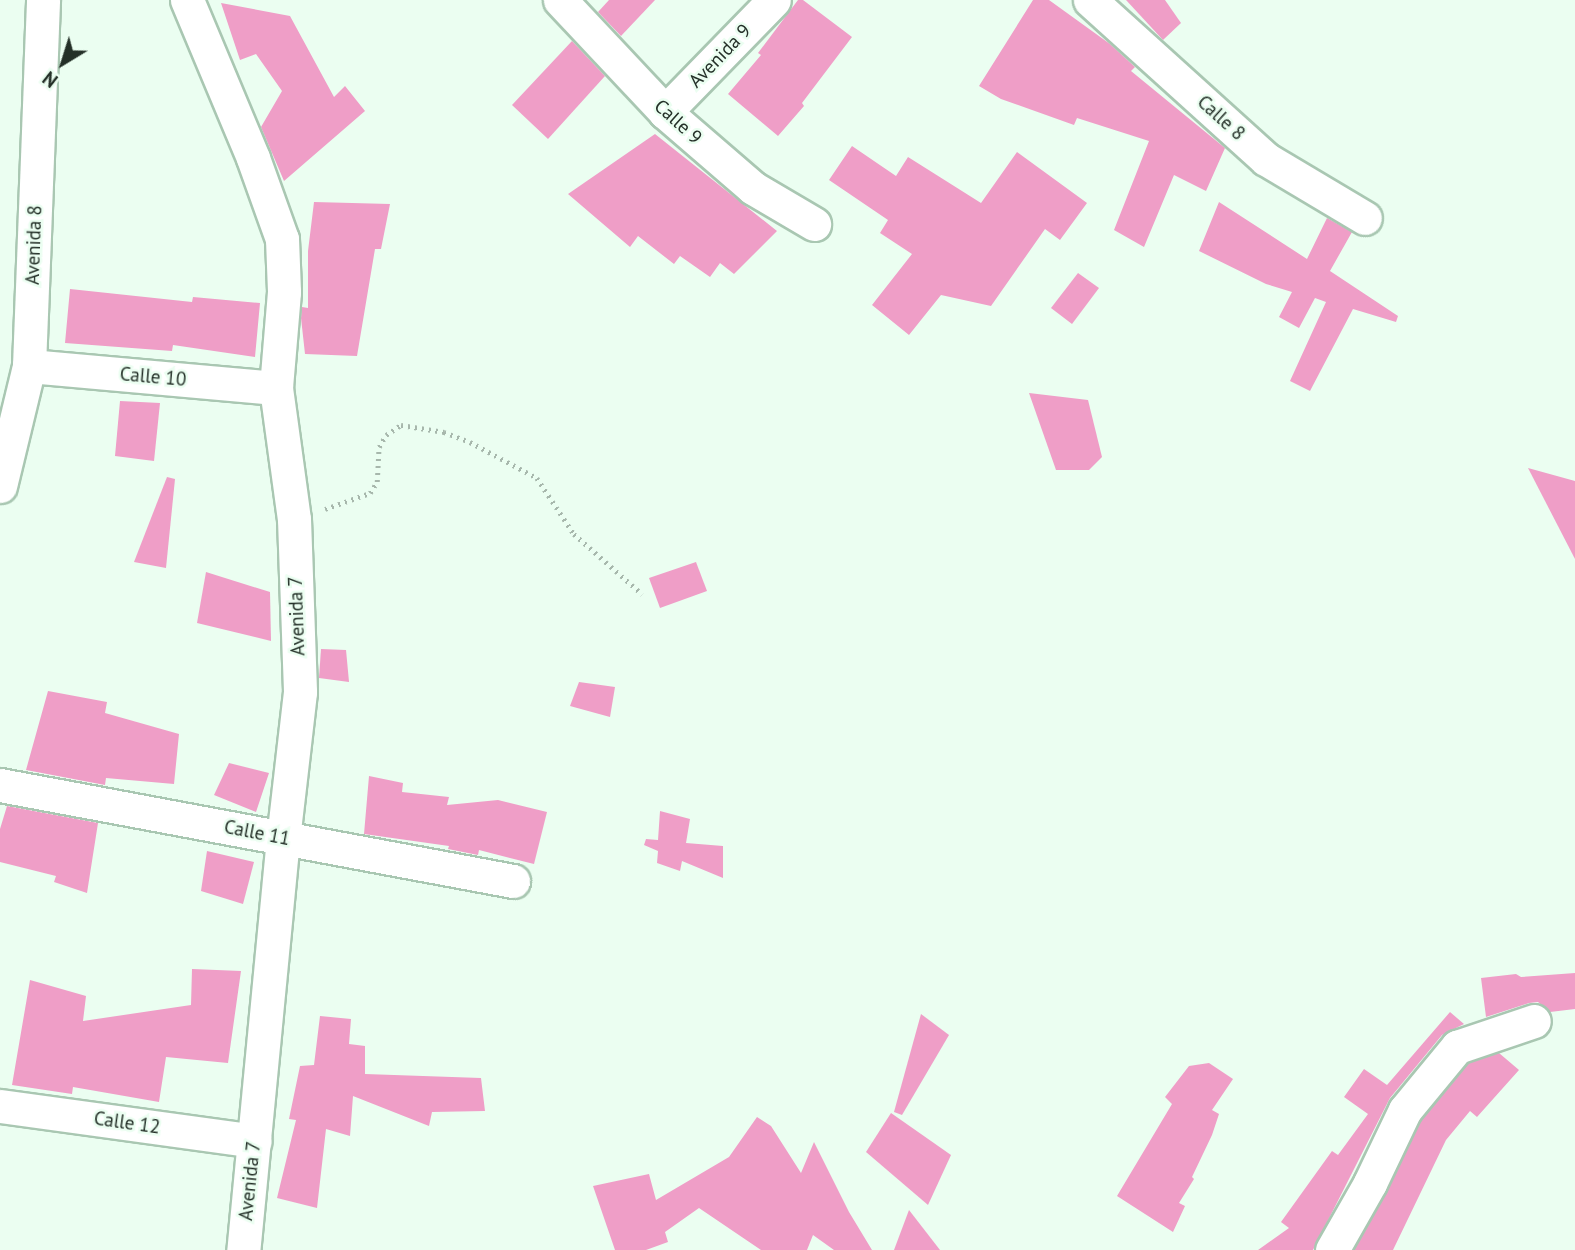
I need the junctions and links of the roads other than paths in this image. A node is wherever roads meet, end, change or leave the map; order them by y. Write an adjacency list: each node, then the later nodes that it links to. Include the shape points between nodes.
1 (43, 0): 9 (street, Avenida 8)
2 (187, 0): 10 (street, Avenida 7, via 282,239 284,292)
3 (560, 0): 6 (street, Calle 9)
4 (774, 0): 6 (street, Avenida 9)
5 (1090, 0): 7 (street, Calle 8, via 1266,159)
6 (665, 113): 8 (street, Calle 9, via 753,188)
7 (1366, 218)
8 (814, 224)
9 (29, 366): 10 (street, Calle 10); 11 (street, Avenida 8)
10 (276, 387): 13 (street, Avenida 7, via 294,519 300,692)
11 (0, 486)
12 (0, 785): 13 (street, Calle 11)
13 (283, 838): 14 (street, Calle 11); 17 (street, Avenida 7)
14 (513, 881)
15 (1534, 1021): 19 (street, via 1457,1047 1405,1110)
16 (0, 1106): 17 (street, Calle 12)
17 (255, 1141): 18 (street, Avenida 7)
18 (243, 1250)
19 (1332, 1250)

